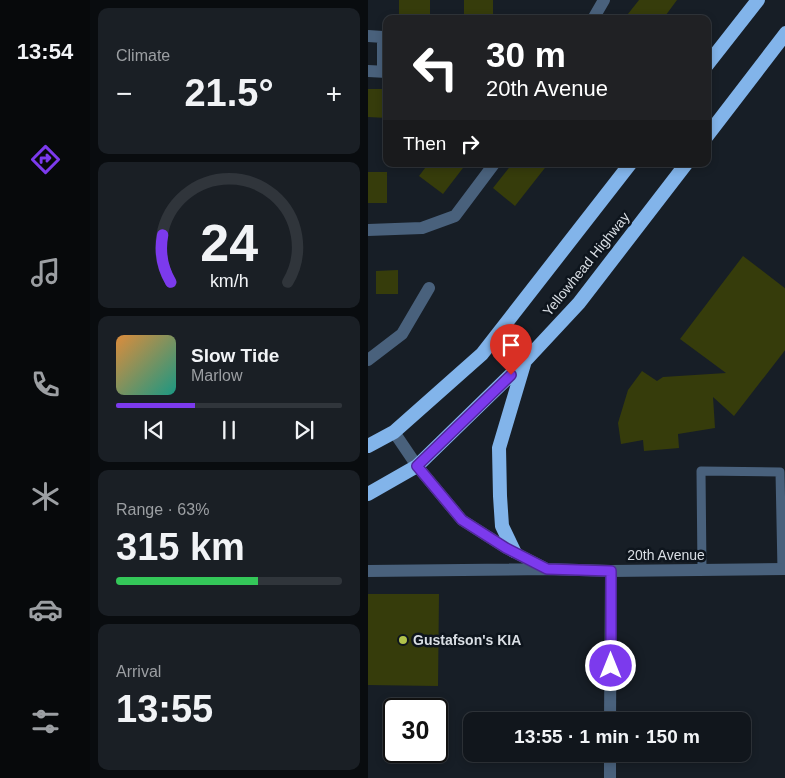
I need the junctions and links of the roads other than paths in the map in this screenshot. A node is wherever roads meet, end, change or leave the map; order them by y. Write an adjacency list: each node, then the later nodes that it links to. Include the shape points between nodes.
1 (604, 0): 3 (street)
2 (758, 0): 7 (highway)
3 (595, 15)
4 (786, 33): 10 (highway)
5 (368, 36): 6 (street)
6 (383, 37)
7 (711, 60)
8 (368, 71): 9 (street)
9 (383, 72)
10 (711, 131)
11 (492, 167): 14 (street, via 455,216 422,228)
12 (628, 167): 18 (highway, Yellowhead Highway, via 482,354)
13 (684, 167): 17 (highway, Yellowhead Highway, via 578,303)
14 (368, 230)
15 (429, 288): 16 (street, via 402,334)
16 (368, 360)
17 (524, 362): 20 (highway, Yellowhead Highway); 22 (highway, via 499,448 502,526)
18 (394, 432): 19 (highway, Yellowhead Highway); 20 (street, 20th Avenue)
19 (368, 446)
20 (417, 466): 21 (highway, Yellowhead Highway); 22 (street, 20th Avenue, via 462,520)
21 (368, 494)
22 (514, 552): 23 (street, 20th Avenue)
23 (547, 569): 26 (street, 20th Avenue); 27 (street, 20th Avenue)
24 (702, 570): 25 (street, 20th Avenue); 25 (lane, via 701,471 780,472); 27 (street, 20th Avenue)
25 (784, 570)
26 (368, 571)
27 (611, 571): 28 (street)
28 (610, 712)
29 (610, 762): 30 (street)
30 (610, 778)

